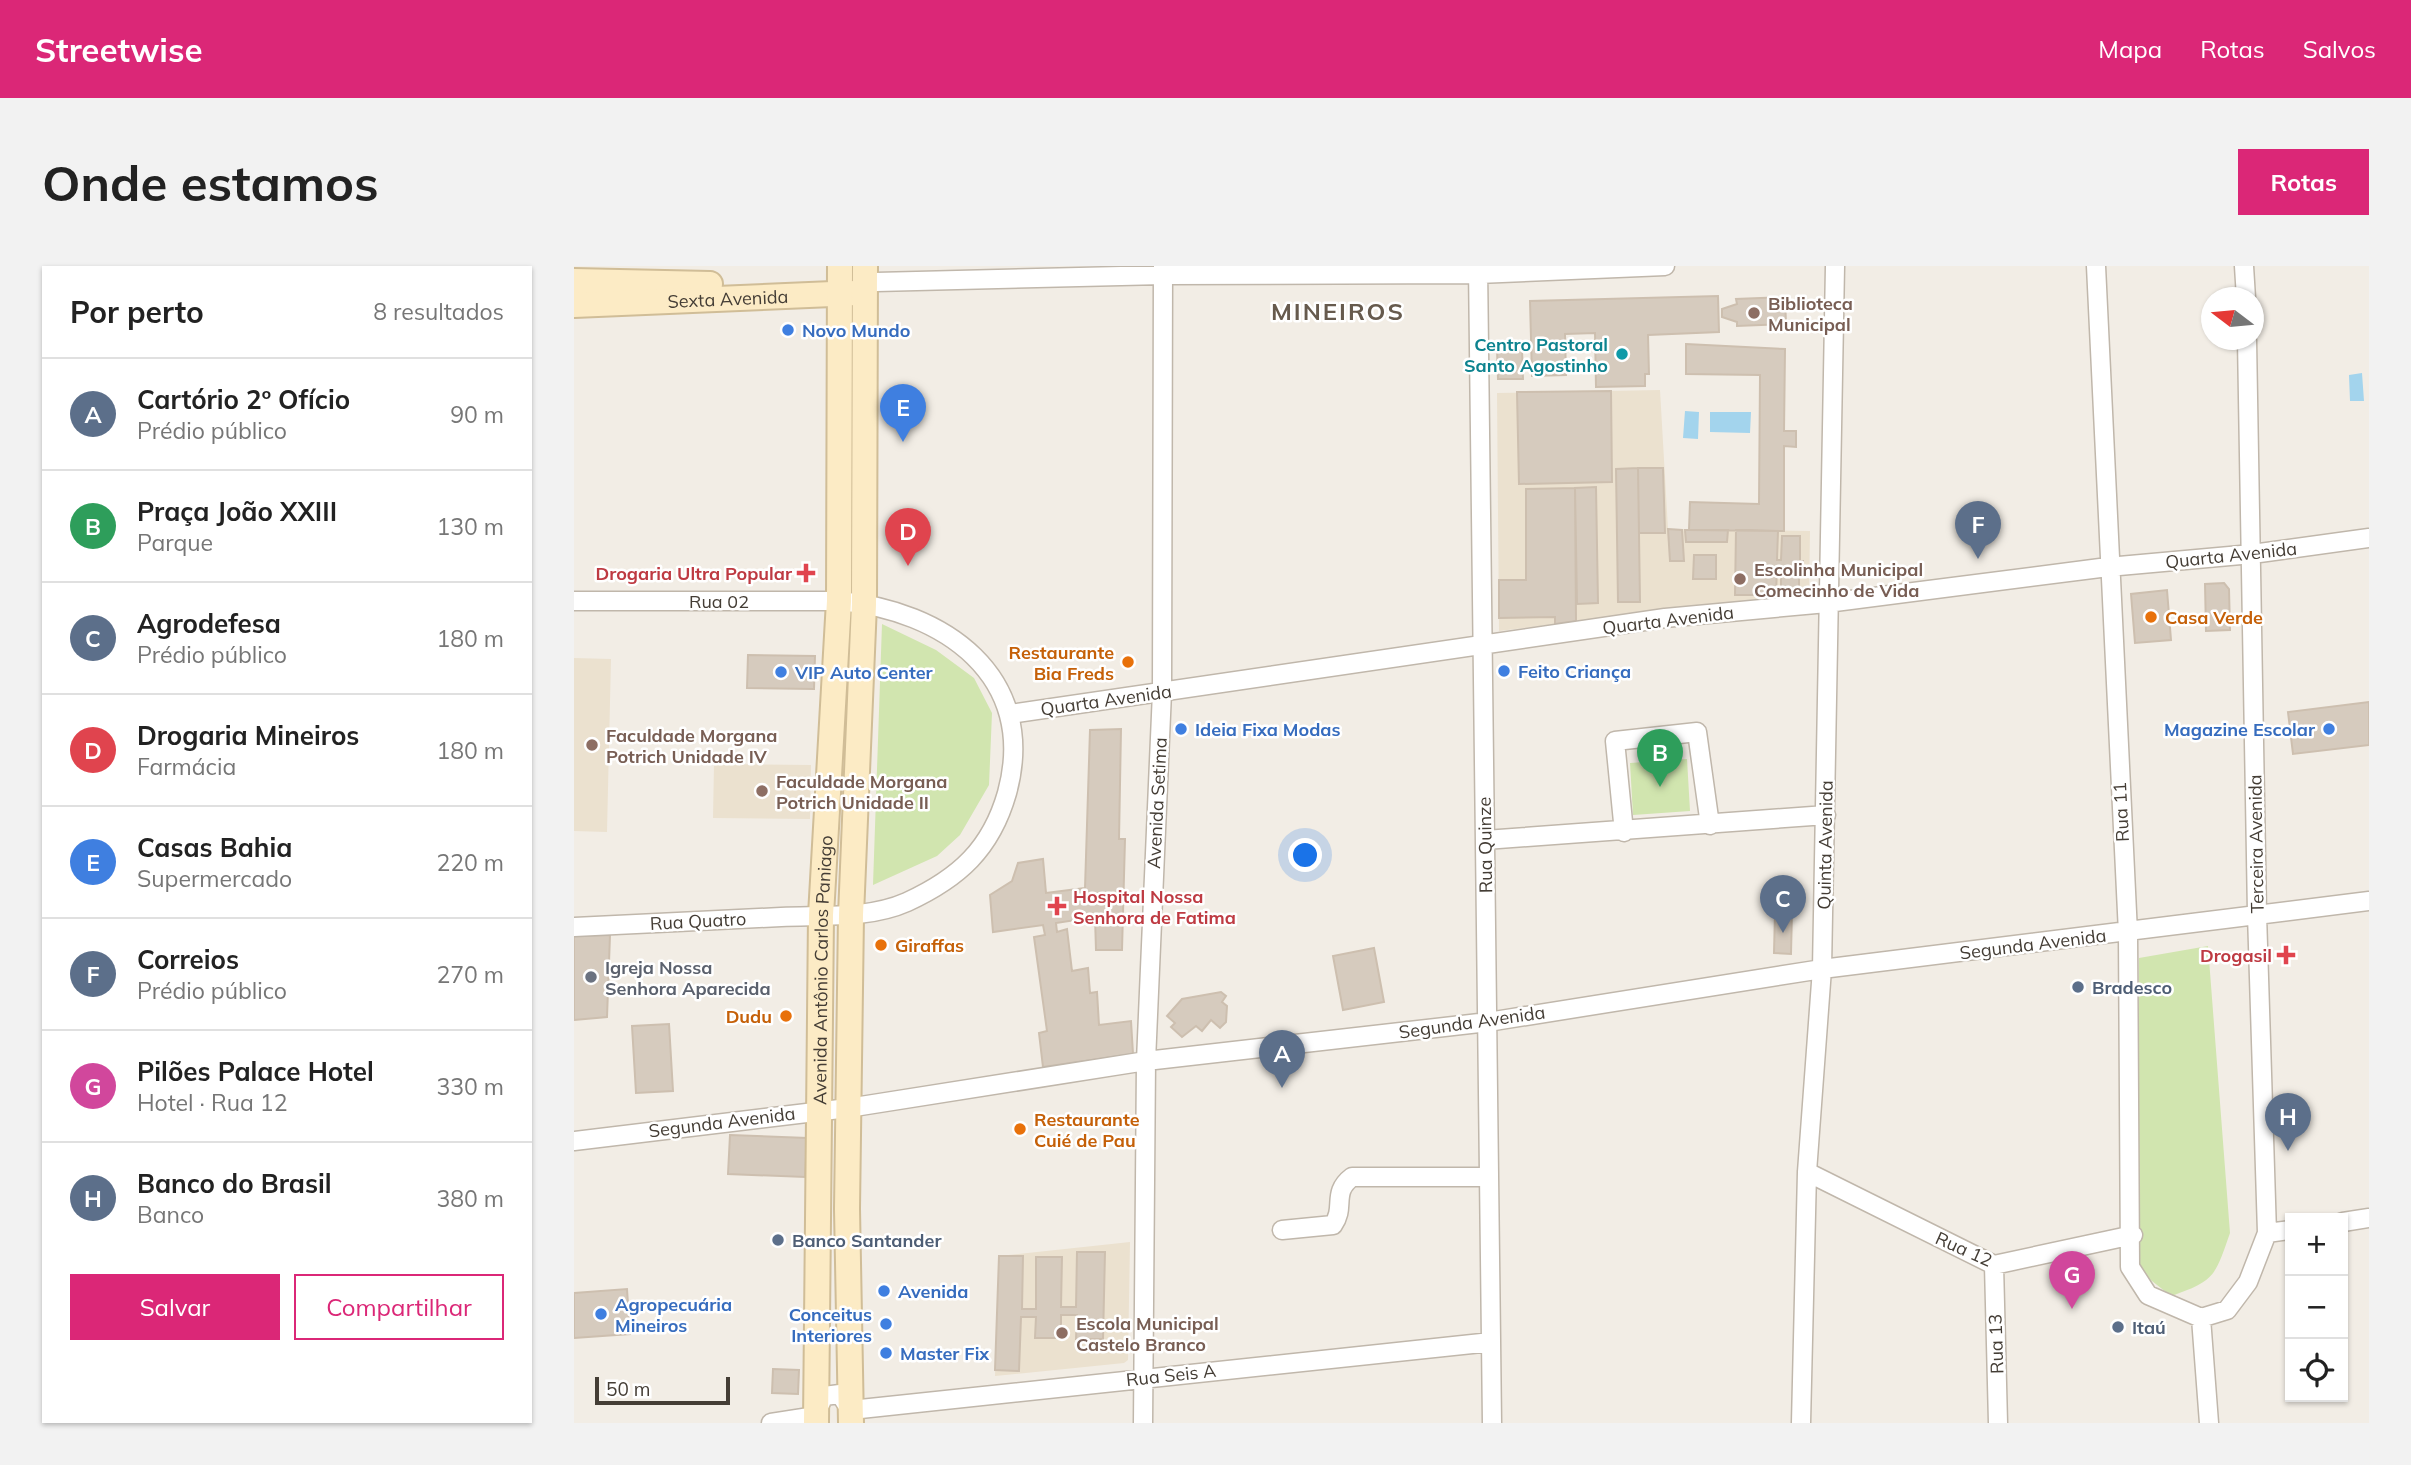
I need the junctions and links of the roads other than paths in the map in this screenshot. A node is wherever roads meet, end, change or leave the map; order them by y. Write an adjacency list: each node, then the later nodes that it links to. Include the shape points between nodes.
1 (1665, 266): 6 (street, Sexta Avenida)
2 (1835, 266): 19 (street, Quinta Avenida)
3 (2096, 266): 16 (street, Rua 11)
4 (2244, 266): 9 (street)
5 (1163, 270): 6 (street, Sexta Avenida); 7 (street, Sexta Avenida); 22 (street, Avenida Setima)
6 (1478, 270): 21 (street, Rua Quinze)
7 (856, 280): 10 (main road, Sexta Avenida); 13 (main road, Avenida Antônio Carlos Paniago)
8 (574, 281): 10 (main road, Sexta Avenida)
9 (2245, 287)
10 (694, 293): 11 (main road, Sexta Avenida)
11 (574, 305)
12 (2248, 350): 15 (street, Terceira Avenida)
13 (852, 398): 18 (main road, Avenida Antônio Carlos Paniago); 20 (main road, Avenida Antônio Carlos Paniago)
14 (2369, 538): 15 (street, Quarta Avenida)
15 (2252, 555): 16 (street, Quarta Avenida); 29 (street, Terceira Avenida)
16 (2108, 566): 19 (street, Quarta Avenida); 33 (street, Rua 11)
17 (574, 601): 18 (street, Rua 02)
18 (839, 601): 20 (street, Rua 02); 30 (main road, Avenida Antônio Carlos Paniago)
19 (1827, 603): 21 (street, Quarta Avenida, via 1665,618); 24 (street, Quinta Avenida)
20 (864, 604): 23 (street, Rua 02, via 916,618 963,645 997,684); 31 (main road, Avenida Antônio Carlos Paniago)
21 (1483, 646): 22 (street, Quarta Avenida); 27 (street, Rua Quinze)
22 (1162, 692): 23 (street, Quarta Avenida); 36 (street, Avenida Setima)
23 (1010, 714): 31 (street, Rua Quatro, via 1014,743 1011,775 989,838 967,865 936,887 903,903)
24 (1826, 815): 25 (street); 34 (street, Quinta Avenida)
25 (1710, 824): 26 (street); 26 (street, via 1697,732 1615,741)
26 (1624, 832): 27 (street)
27 (1485, 840): 35 (street, Rua Quinze)
28 (2369, 901): 29 (street, Segunda Avenida)
29 (2257, 914): 33 (street, Segunda Avenida); 48 (street, Terceira Avenida)
30 (821, 915): 31 (street, Rua Quatro); 32 (street, Rua Quatro); 38 (main road, Avenida Antônio Carlos Paniago)
31 (851, 915): 37 (main road, Avenida Antônio Carlos Paniago)
32 (574, 927)
33 (2128, 933): 34 (street, Segunda Avenida); 49 (street, Rua 11)
34 (1822, 969): 35 (street, Segunda Avenida); 40 (street, Quinta Avenida)
35 (1488, 1022): 36 (street, Segunda Avenida); 41 (street, Rua Quinze)
36 (1146, 1061): 37 (street, Segunda Avenida); 53 (street, Avenida Setima)
37 (848, 1108): 38 (street, Segunda Avenida); 42 (main road, Avenida Antônio Carlos Paniago)
38 (818, 1110): 39 (street, Segunda Avenida); 43 (main road, Avenida Antônio Carlos Paniago)
39 (574, 1141)
40 (1807, 1172): 50 (street, Rua 12); 59 (street, Quinta Avenida)
41 (1489, 1177): 46 (street, via 1352,1177 1339,1192 1339,1217 1333,1225); 52 (street, Rua Quinze)
42 (847, 1209): 43 (main road); 54 (main road, Avenida Antônio Carlos Paniago)
43 (817, 1210): 55 (main road, Avenida Antônio Carlos Paniago)
44 (2369, 1218): 45 (street)
45 (2348, 1221)
46 (1282, 1230)
47 (2285, 1231): 48 (street)
48 (2267, 1233): 51 (street, Terceira Avenida, via 2248,1282 2227,1310)
49 (2133, 1235): 50 (street, Rua 12); 51 (street, Rua 11, via 2130,1267 2148,1295)
50 (1994, 1265): 60 (street, Rua 13)
51 (2201, 1318): 61 (street)
52 (1492, 1342): 53 (street, Rua Seis A); 58 (street, Rua Quinze)
53 (1144, 1378): 54 (street, Rua Seis A); 57 (street, Avenida Setima)
54 (849, 1419): 55 (street, via 840,1394 831,1393 820,1402)
55 (818, 1421): 56 (street)
56 (771, 1423)
57 (1143, 1423)
58 (1492, 1423)
59 (1801, 1423)
60 (1998, 1423)
61 (2209, 1423)

